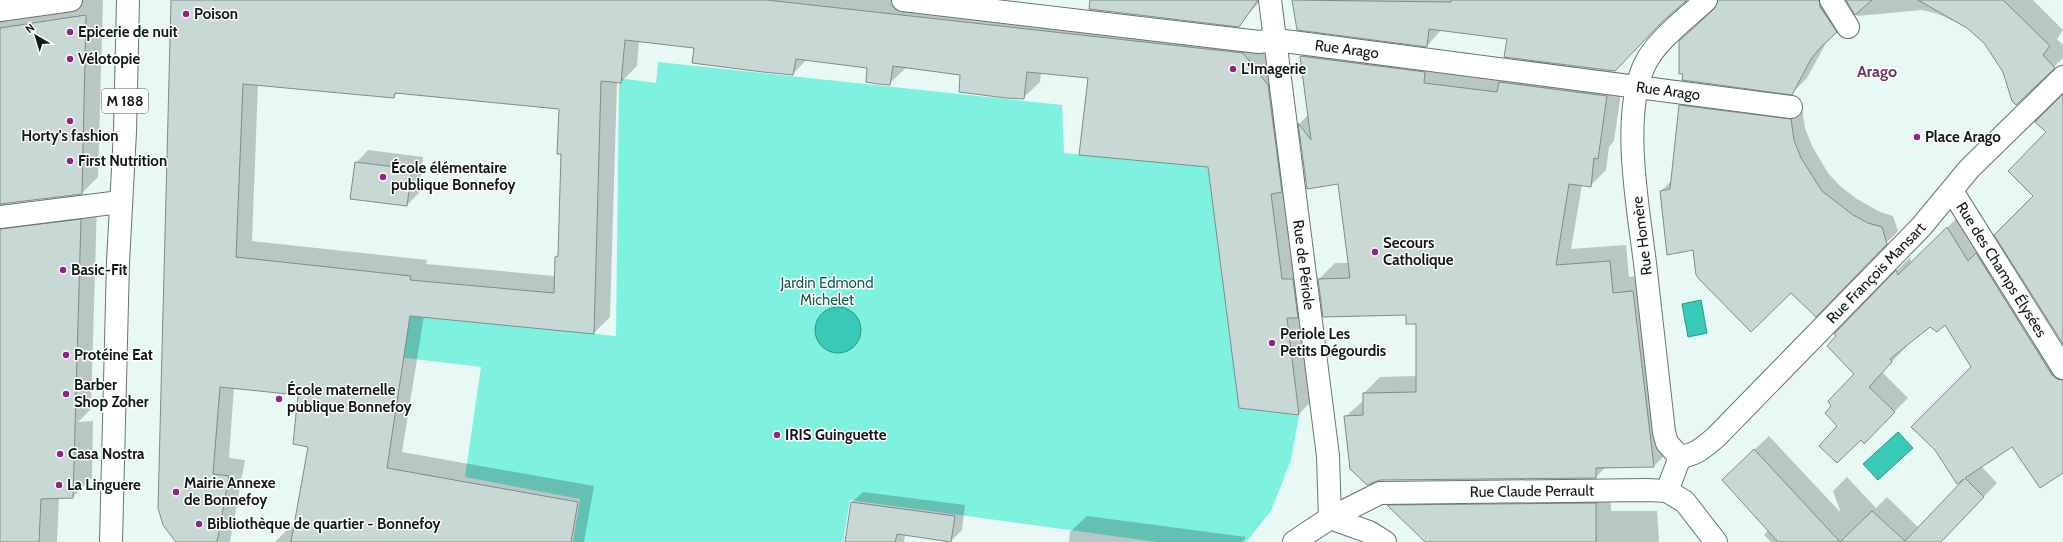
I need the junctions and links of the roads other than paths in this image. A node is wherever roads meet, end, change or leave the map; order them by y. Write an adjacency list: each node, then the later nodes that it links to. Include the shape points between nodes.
1 (71, 0): 7 (street)
2 (128, 0): 14 (street, M 188)
3 (902, 0): 9 (street, Rue Arago, via 1259,42)
4 (1270, 0): 9 (street, Rue de Périole)
5 (1706, 0): 11 (street, Rue Homère, via 1662,41 1645,64)
6 (1831, 0): 8 (street)
7 (0, 10)
8 (1848, 27)
9 (1275, 40): 11 (street, Rue Arago); 19 (street, Rue de Périole, via 1328,456)
10 (2063, 77): 13 (street, Rue François Mansart, via 1969,169)
11 (1636, 87): 12 (street, Rue Arago); 17 (street, Rue Homère, via 1632,111 1635,182 1664,432 1667,443)
12 (1791, 107)
13 (1952, 191): 16 (street, Rue des Champs Élysées); 17 (street, Rue François Mansart, via 1921,227 1716,437 1698,452)
14 (120, 202): 15 (street); 20 (street, M 188)
15 (0, 217)
16 (2063, 368)
17 (1680, 457): 18 (street)
18 (1667, 491): 19 (street, Rue Claude Perrault, via 1380,493); 23 (street, via 1685,502)
19 (1330, 518): 21 (street, Rue Claude Perrault); 22 (street, via 1369,532)
20 (111, 542)
21 (1294, 542)
22 (1385, 542)
23 (1716, 542)

